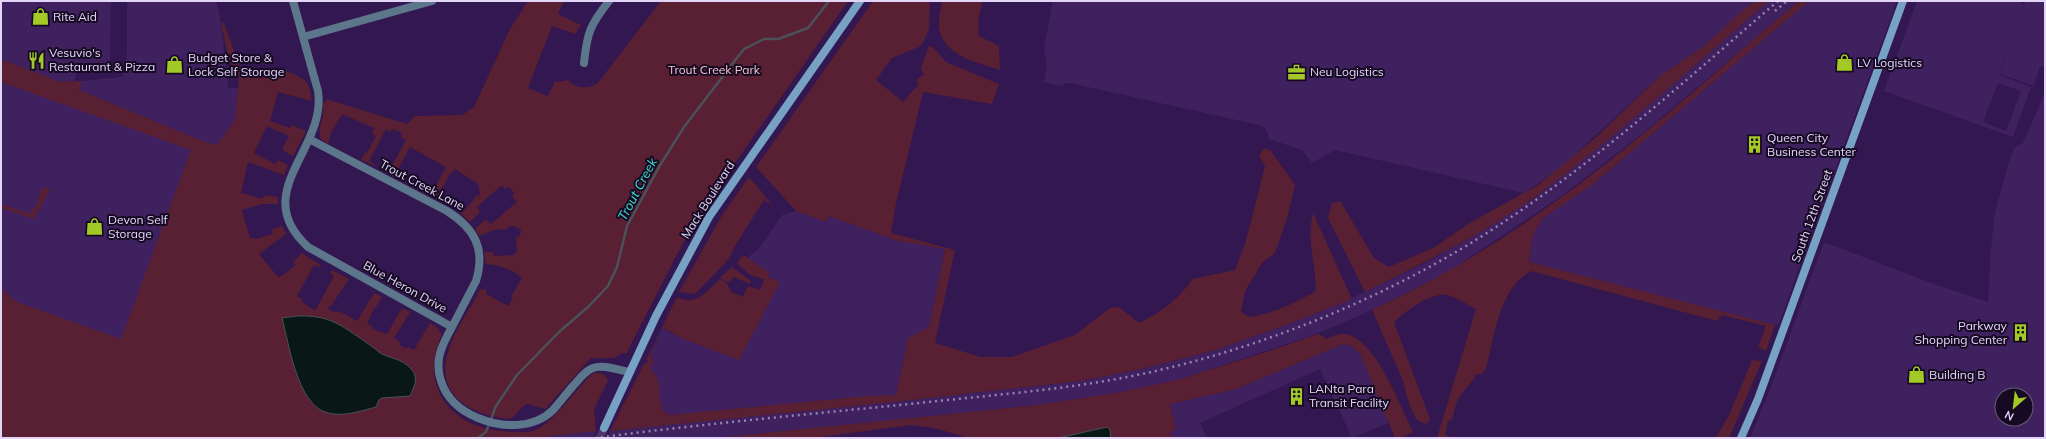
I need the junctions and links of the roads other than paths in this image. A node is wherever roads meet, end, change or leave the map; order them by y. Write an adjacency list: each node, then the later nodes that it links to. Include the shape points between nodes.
1 (293, 1): 6 (street)
2 (609, 1): 7 (street, via 591,24)
3 (860, 1): 10 (main road, Mack Boulevard, via 709,217 680,268)
4 (1903, 1): 12 (main road, South 12th Street, via 1758,400)
5 (428, 2): 6 (street)
6 (303, 37): 8 (street, via 320,106)
7 (584, 63)
8 (309, 140): 9 (street, Blue Heron Drive, via 284,194 289,222 300,240 308,247); 9 (street, Trout Creek Lane, via 447,211 470,229 478,250 478,272 476,281)
9 (452, 327): 10 (street, Blue Heron Drive, via 438,357 438,373 442,386 457,407 481,420 501,424 530,424 552,410 587,370 594,367)
10 (629, 372): 11 (main road, Mack Boulevard)
11 (604, 428)
12 (1741, 438)

